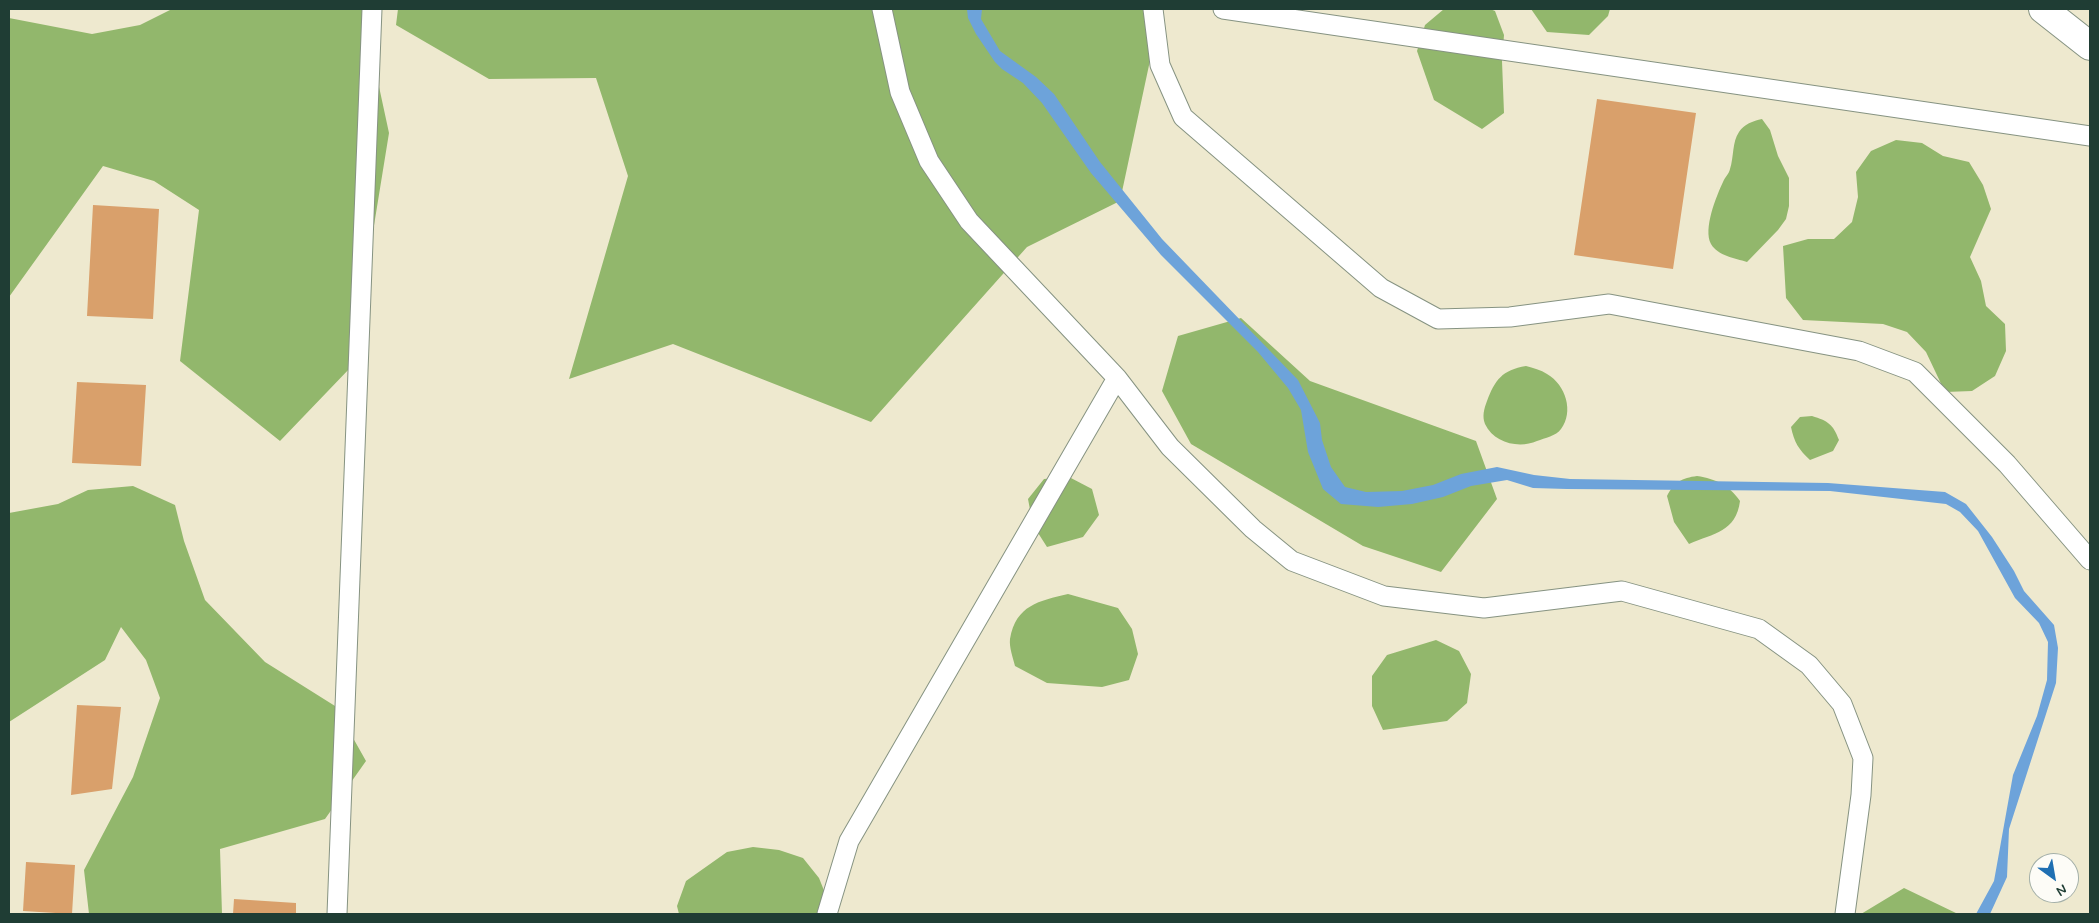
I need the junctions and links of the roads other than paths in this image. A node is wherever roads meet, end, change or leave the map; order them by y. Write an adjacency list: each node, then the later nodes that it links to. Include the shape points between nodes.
1 (372, 9): 10 (lane)
2 (882, 9): 8 (lane, via 900,92 929,161 969,221)
3 (1153, 9): 9 (lane, via 1160,65 1184,117 1381,288 1438,319 1510,317 1610,304 1859,351 1915,372 2007,464)
4 (1223, 9): 7 (lane)
5 (2043, 9): 6 (street)
6 (2090, 46)
7 (2090, 136)
8 (1117, 378): 11 (lane, via 850,841); 12 (lane, via 1170,447 1253,529 1292,561 1384,596 1484,608 1622,592 1759,629 1809,664 1842,704 1863,758)
9 (2090, 560)
10 (337, 914)
11 (827, 914)
12 (1845, 914)

